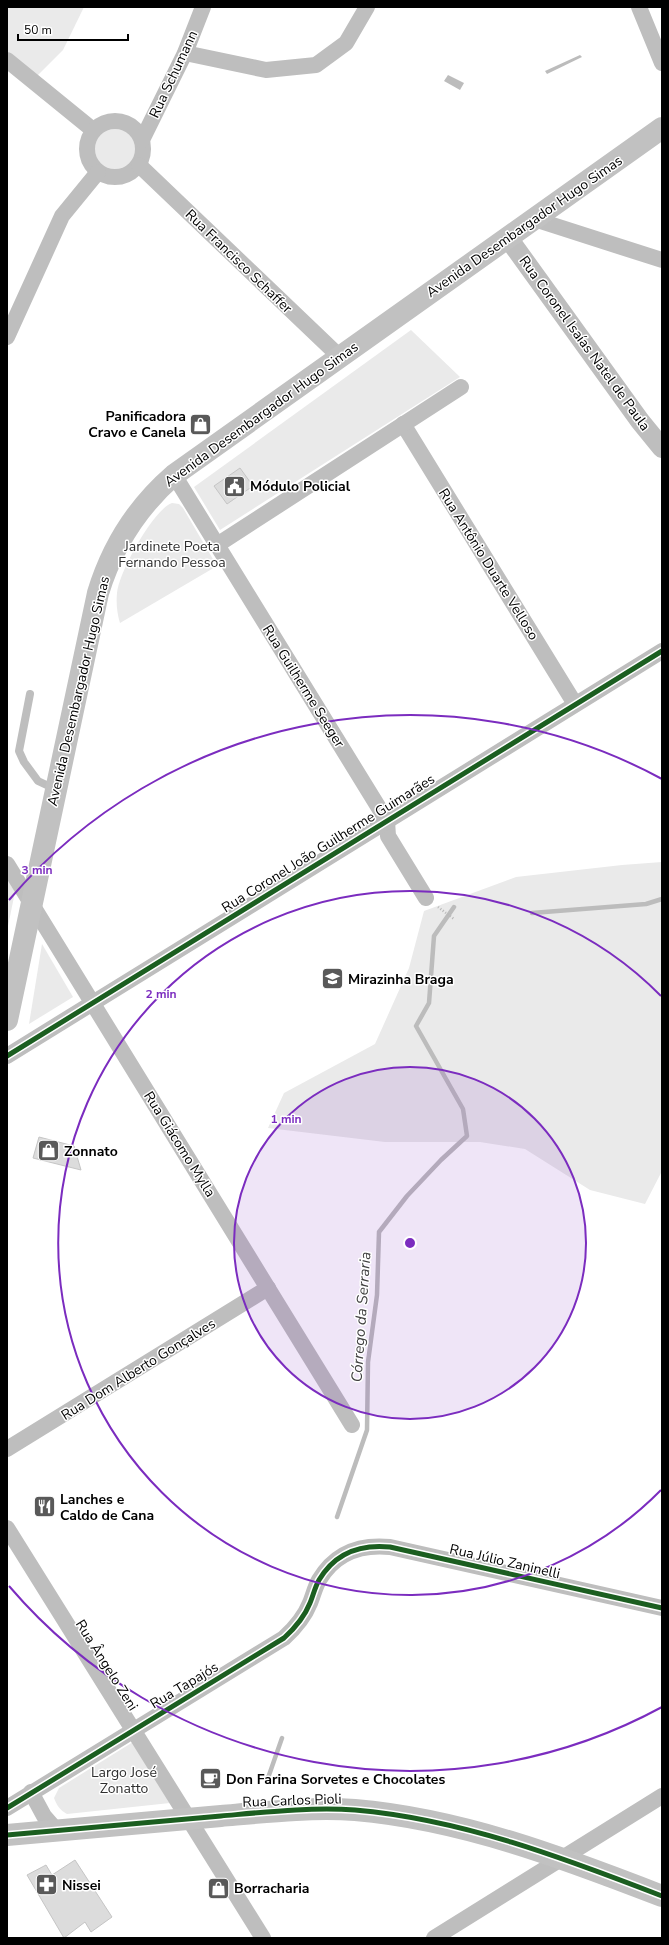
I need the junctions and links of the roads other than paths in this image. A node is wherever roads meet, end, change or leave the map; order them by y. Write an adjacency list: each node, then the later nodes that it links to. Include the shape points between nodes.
1 (202, 7): 4 (street, Rua Schumann)
2 (367, 7): 4 (street, via 346,43 316,65 266,70)
3 (640, 7): 6 (street)
4 (185, 53): 9 (street, Rua Schumann)
5 (7, 60): 8 (street)
6 (662, 63)
7 (662, 128): 12 (main road, Avenida Desembargador Hugo Simas)
8 (92, 130): 9 (street, via 99,124 117,120 133,126); 11 (street, via 87,143 88,157)
9 (142, 140): 10 (street, via 142,157)
10 (138, 165): 11 (street, via 124,176 106,176); 16 (street, Rua Francisco Schaffer)
11 (98, 172): 15 (street, via 62,216)
12 (534, 219): 13 (main road, Avenida Desembargador Hugo Simas); 14 (street)
13 (508, 238): 16 (main road, Avenida Desembargador Hugo Simas); 19 (street, Rua Coronel Isaías Natel de Paula)
14 (662, 260)
15 (7, 337)
16 (340, 357): 20 (main road, Avenida Desembargador Hugo Simas)
17 (461, 387): 18 (street)
18 (403, 424): 21 (street); 24 (street, Rua Antônio Duarte Velloso)
19 (662, 448)
20 (174, 475): 21 (street, Rua Guilherme Seeger); 25 (main road, Avenida Desembargador Hugo Simas, via 148,500 134,519 122,536 105,571 91,622)
21 (217, 545): 26 (street, Rua Guilherme Seeger)
22 (662, 651): 24 (street, Rua Coronel João Guilherme Guimarães)
23 (30, 694): 25 (lane, via 19,751 38,781)
24 (575, 704): 26 (street, Rua Coronel João Guilherme Guimarães)
25 (55, 789): 29 (main road, Avenida Desembargador Hugo Simas)
26 (387, 821): 28 (street, Rua Guilherme Seeger, via 388,836); 30 (street, Rua Coronel João Guilherme Guimarães)
27 (7, 864): 29 (street, Rua Giácomo Mylla)
28 (426, 898)
29 (31, 903): 30 (street, Rua Giácomo Mylla); 31 (main road, Avenida Desembargador Hugo Simas)
30 (93, 1003): 32 (street, Rua Coronel João Guilherme Guimarães); 33 (street, Rua Giácomo Mylla)
31 (7, 1020)
32 (7, 1056)
33 (268, 1288): 34 (street, Rua Giácomo Mylla); 35 (street, Rua Dom Alberto Gonçalves)
34 (352, 1425)
35 (7, 1449)
36 (7, 1528): 39 (street, Rua Ângelo Zeni)
37 (344, 1554): 38 (street, Rua Júlio Zaninelli, via 364,1547 390,1547); 39 (street, Rua Tapajós, via 325,1571 305,1614 284,1638)
38 (662, 1608)
39 (133, 1730): 40 (street, Rua Tapajós); 43 (street, Rua Ângelo Zeni)
40 (31, 1792): 42 (street, Rua Tapajós); 44 (street, via 44,1816)
41 (662, 1796): 46 (street)
42 (7, 1808)
43 (188, 1819): 44 (main road, Rua Carlos Pioli); 46 (main road, Rua Carlos Pioli, via 278,1811 356,1810 456,1827); 48 (street, Rua Ângelo Zeni)
44 (57, 1831): 45 (main road, Rua Carlos Pioli)
45 (7, 1835)
46 (561, 1859): 47 (main road, Rua Carlos Pioli); 49 (street)
47 (662, 1896)
48 (263, 1938)
49 (434, 1938)

